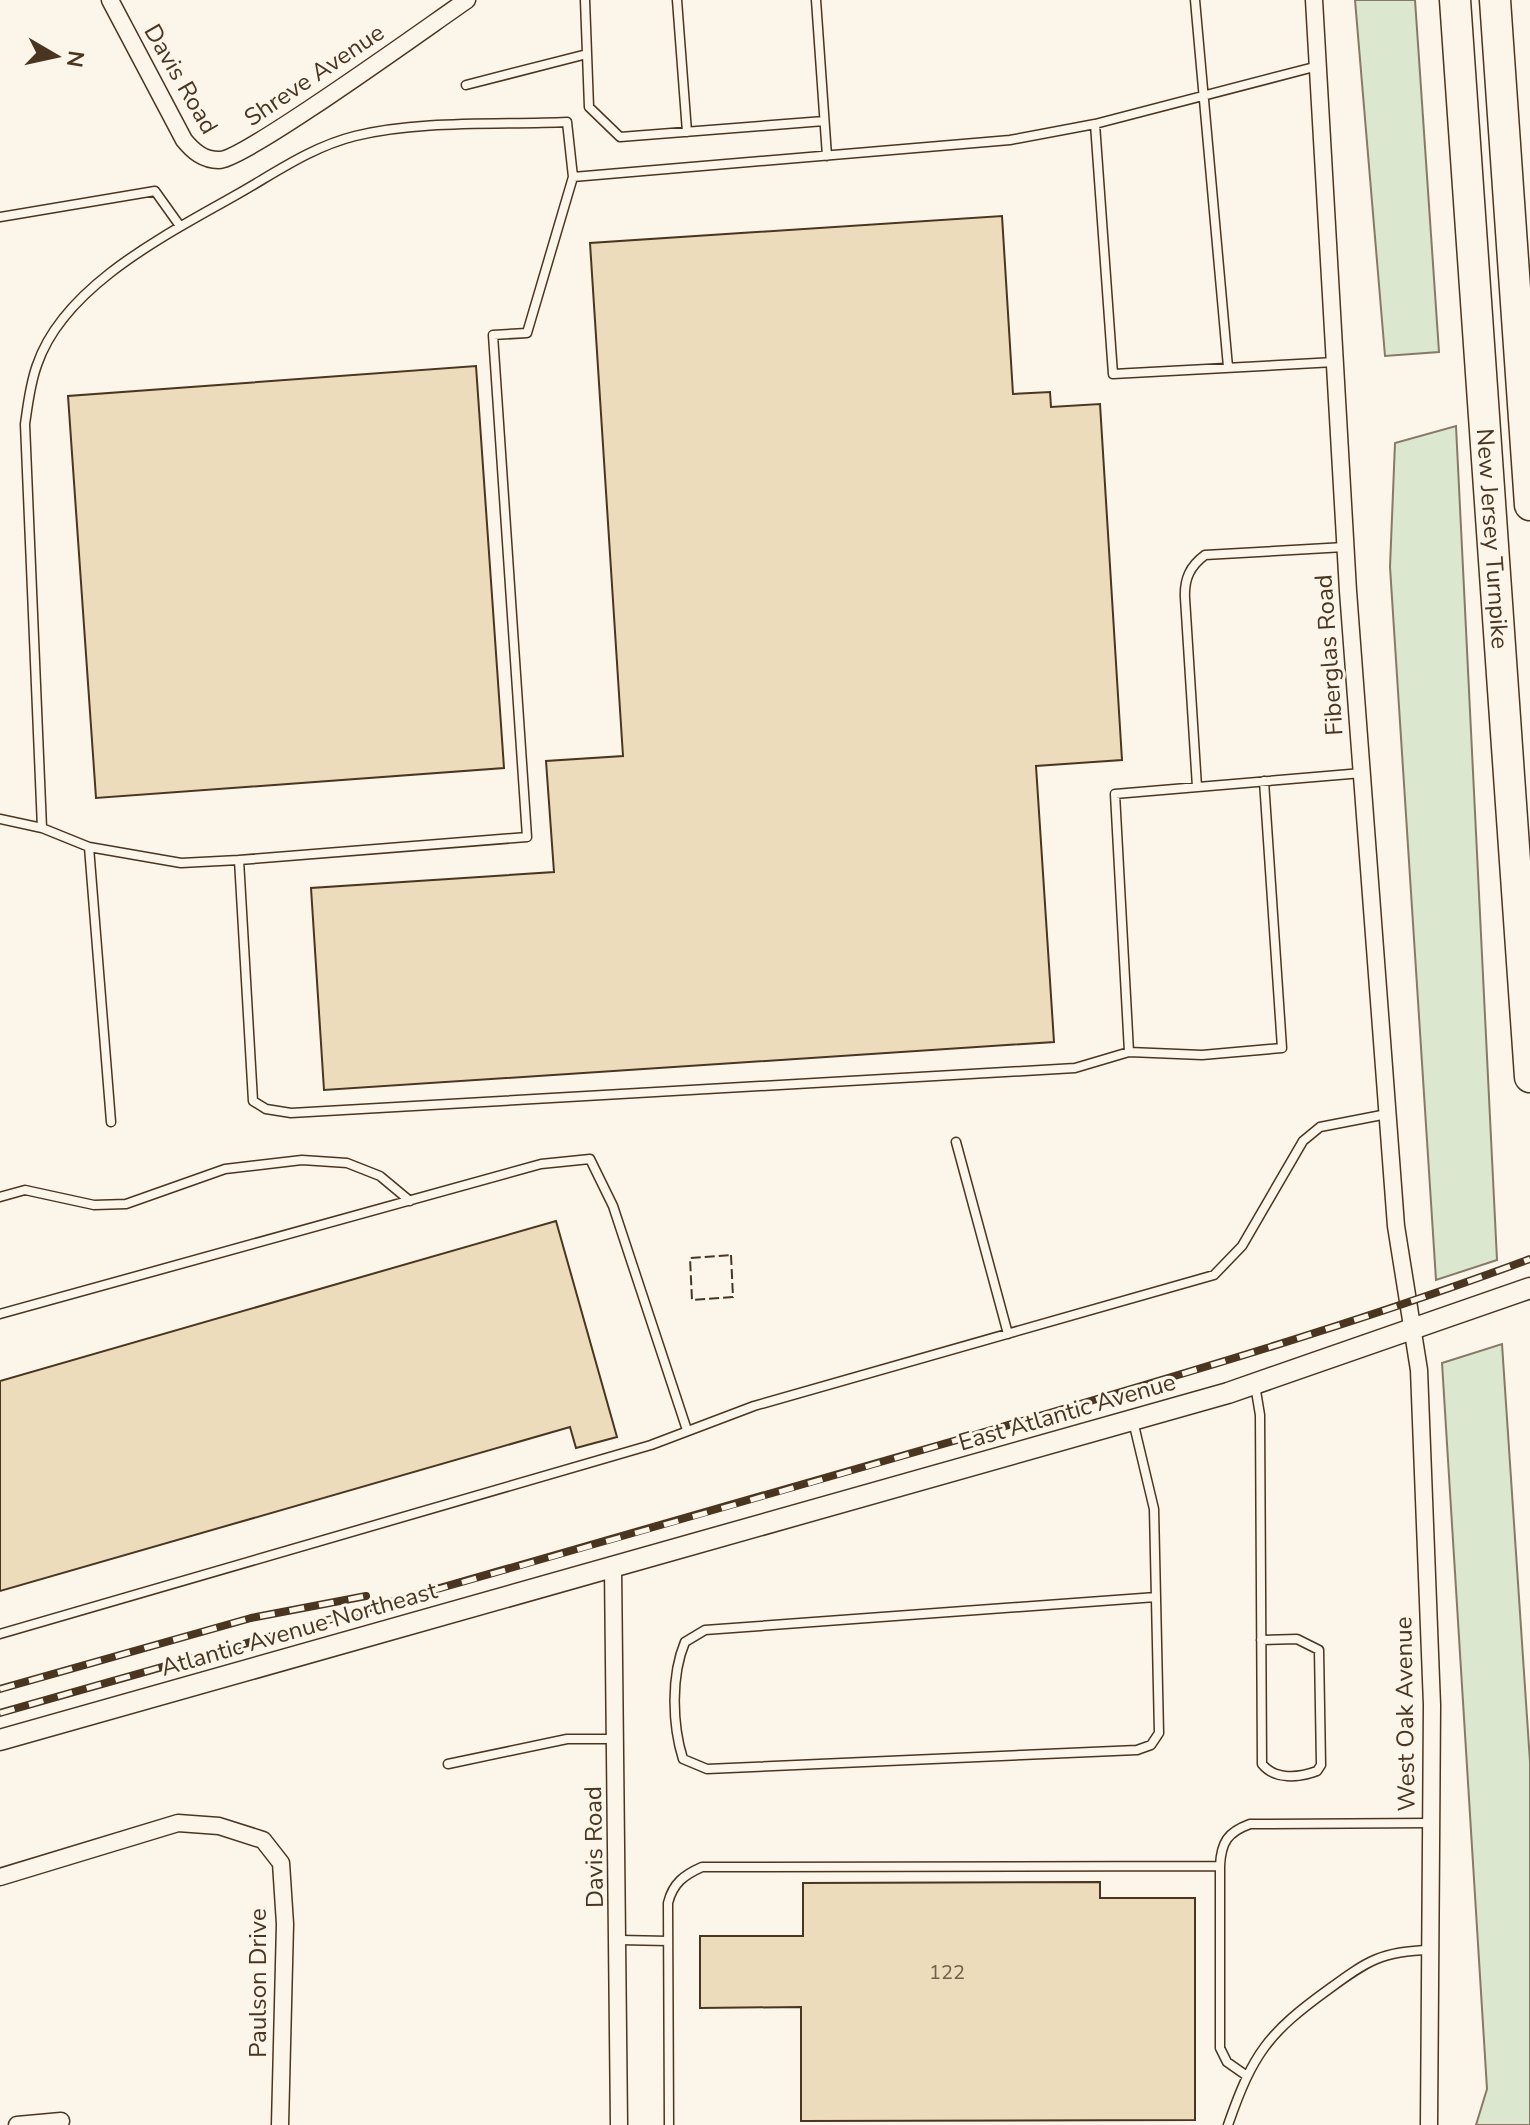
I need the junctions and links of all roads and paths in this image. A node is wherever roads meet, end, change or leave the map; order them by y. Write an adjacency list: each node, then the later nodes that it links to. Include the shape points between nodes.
1 (110, 0): 18 (street, Davis Road, via 184,140 197,155)
2 (467, 0): 18 (street, Shreve Avenue, via 278,130)
3 (585, 0): 10 (lane)
4 (677, 0): 16 (lane)
5 (816, 0): 14 (lane)
6 (1195, 0): 13 (lane)
7 (1314, 0): 11 (street, Fiberglas Road)
8 (1455, 0): 34 (highway, New Jersey Turnpike)
9 (1495, 0): 24 (highway, New Jersey Turnpike)
10 (587, 54): 12 (lane); 16 (lane, via 589,107 620,137)
11 (1318, 66): 13 (lane); 22 (street, Fiberglas Road)
12 (466, 85)
13 (1203, 95): 15 (lane); 23 (lane)
14 (824, 121): 16 (lane); 17 (lane)
15 (1095, 124): 17 (lane, via 1010,140); 23 (lane, via 1113,374)
16 (687, 132)
17 (827, 156): 19 (lane)
18 (226, 159)
19 (573, 177): 21 (lane, via 567,122 395,130 326,144); 32 (lane, via 527,333 493,335 527,837)
20 (0, 217): 21 (lane, via 155,191)
21 (180, 226): 30 (lane, via 81,299 38,361 31,387 25,424)
22 (1335, 362): 23 (lane); 25 (street, Fiberglas Road)
23 (1228, 367)
24 (1530, 505)
25 (1346, 547): 26 (street, Fiberglas Road); 28 (lane, via 1205,555 1194,563 1184,583)
26 (1362, 773): 27 (lane); 35 (street, Fiberglas Road)
27 (1264, 781): 28 (lane); 33 (lane, via 1282,1048 1202,1055)
28 (1197, 787): 33 (lane, via 1115,794)
29 (0, 819): 30 (lane)
30 (42, 828): 31 (lane)
31 (89, 847): 32 (lane, via 181,863); 36 (lane)
32 (239, 860): 33 (lane, via 253,1101 266,1109 291,1113 1075,1068)
33 (1129, 1052)
34 (1530, 1077)
35 (1388, 1114): 41 (street, Fiberglas Road, via 1396,1226); 44 (lane, via 1320,1127 1303,1141 1242,1246 1214,1275)
36 (111, 1122)
37 (956, 1142): 44 (lane)
38 (0, 1197): 39 (lane, via 25,1190 94,1205 126,1204 225,1169 302,1160 347,1163 380,1176)
39 (410, 1201): 42 (lane); 47 (lane, via 541,1164 590,1159 613,1206)
40 (1530, 1288): 43 (street, East Atlantic Avenue)
41 (1409, 1304): 43 (street, West Oak Avenue)
42 (0, 1314)
43 (1413, 1331): 45 (street, East Atlantic Avenue); 55 (street, West Oak Avenue, via 1419,1370 1432,1705)
44 (1008, 1334): 47 (lane)
45 (1255, 1384): 46 (street, East Atlantic Avenue); 51 (lane, via 1260,1415)
46 (1133, 1420): 48 (street, East Atlantic Avenue); 49 (lane, via 1154,1509)
47 (687, 1430): 50 (lane, via 651,1445)
48 (613, 1568): 52 (street, Davis Road); 53 (street, Atlantic Avenue Northeast)
49 (1156, 1597): 49 (lane, via 1159,1733 1151,1745 1137,1750 707,1769 683,1759 676,1663 685,1642 705,1630)
50 (0, 1634)
51 (1261, 1640): 51 (lane, via 1262,1764 1278,1776 1317,1771 1319,1650 1297,1639)
52 (616, 1739): 54 (lane, via 567,1739); 58 (street, Davis Road)
53 (0, 1740)
54 (448, 1764)
55 (1431, 1823): 56 (lane, via 1250,1824 1228,1836 1221,1846); 60 (street, West Oak Avenue)
56 (1220, 1866): 59 (lane, via 702,1867 671,1888); 61 (lane, via 1220,2048 1227,2062)
57 (0, 1877): 64 (street, Paulson Drive, via 178,1823 219,1826 263,1840 281,1863 285,1924)
58 (620, 1940): 59 (lane); 65 (street, Davis Road)
59 (668, 1941): 66 (lane)
60 (1430, 1950): 61 (lane, via 1392,1951 1369,1960 1286,2020); 68 (street, West Oak Avenue)
61 (1247, 2076): 67 (lane)
62 (61, 2121): 63 (street)
63 (17, 2125)
64 (280, 2125)
65 (619, 2125)
66 (669, 2125)
67 (1228, 2125)
68 (1429, 2125)

